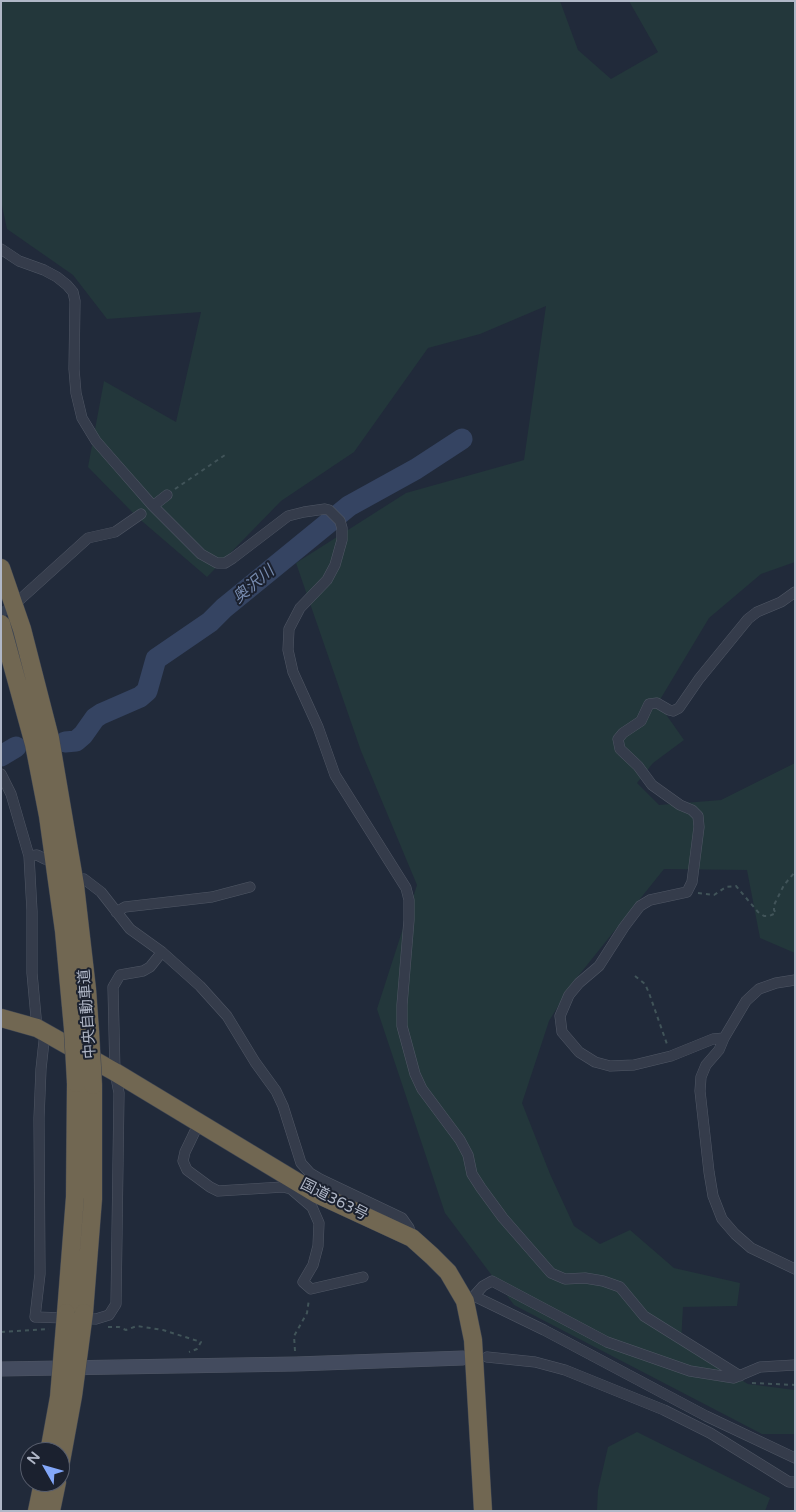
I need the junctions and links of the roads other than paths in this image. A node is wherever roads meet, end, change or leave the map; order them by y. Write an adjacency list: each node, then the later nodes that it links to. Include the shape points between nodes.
1 (1, 249): 3 (street, via 19,261 57,277 73,292 76,301 74,370 82,418 96,441)
2 (167, 495): 3 (street)
3 (153, 506): 33 (street, via 201,554 217,563 233,558 288,516 325,509 340,521 342,540 335,565 327,580 300,608 289,630 288,650 293,672 335,775 406,888 409,920 402,1026 422,1089 460,1140 468,1155 472,1174 481,1188 551,1273 565,1279 603,1280 620,1287 644,1316)
4 (141, 514): 7 (street, via 115,532 88,538)
5 (1, 568): 19 (highway, 中央自動車道, via 22,629 50,738 75,885 87,989)
6 (795, 592): 20 (street, via 748,619 679,708 673,711 657,703 650,704 641,721 618,739 620,749 652,785 698,816 700,827 692,882 688,891 650,900 640,906 599,966 569,995 560,1016 562,1032 579,1052 595,1062 610,1066 634,1065 671,1056 713,1039)
7 (15, 604)
8 (1, 624): 19 (highway, 中央自動車道, via 34,744)
9 (1, 774): 10 (street, via 11,794)
10 (28, 856): 11 (street, via 38,855); 18 (street, via 32,973)
11 (45, 859)
12 (84, 880): 14 (street, via 101,892)
13 (250, 887): 14 (street, via 212,897 125,907)
14 (116, 912): 15 (street, via 130,929)
15 (162, 952): 21 (street, via 144,971 120,975 114,987); 25 (street, via 227,1016 254,1062 276,1091 301,1163 320,1179 402,1218 410,1228)
16 (795, 980): 20 (street, via 759,989 746,1001)
17 (1, 1018): 18 (highway, 国道363号)
18 (41, 1030): 21 (highway, 国道363号); 21 (street, via 40,1274 35,1317 96,1319 109,1315 116,1304 119,1094)
19 (81, 1030): 22 (highway, 中央自動車道, bridge)
20 (724, 1038): 26 (street, via 706,1065 700,1090 713,1196 722,1219 742,1240 762,1254)
21 (115, 1072): 23 (highway, 国道363号)
22 (84, 1084): 34 (highway, 中央自動車道, bridge, via 59,1397); 35 (highway, 中央自動車道, bridge, via 93,1199 84,1313)
23 (200, 1123): 24 (highway, 国道363号); 24 (street, via 182,1161 187,1170 210,1187 218,1191)
24 (293, 1186): 25 (highway, 国道363号, via 318,1194); 27 (street, via 312,1207 319,1223 313,1266 303,1282 310,1289)
25 (412, 1238): 28 (highway, 国道363号, via 448,1272)
26 (795, 1269)
27 (363, 1277)
28 (469, 1299): 33 (street, via 492,1281 607,1342 690,1371 728,1378); 36 (street, via 544,1330 706,1416); 42 (highway, 国道363号)
29 (487, 1357): 37 (street, via 535,1362 565,1370 664,1410 710,1432 789,1482)
30 (464, 1358): 32 (street)
31 (795, 1365): 33 (street, via 760,1367)
32 (1, 1369)
33 (742, 1376)
34 (51, 1442)
35 (65, 1442)
36 (795, 1458)
37 (795, 1482)
38 (41, 1492): 40 (highway)
39 (55, 1492): 41 (highway)
40 (37, 1511)
41 (51, 1511)
42 (483, 1511)

